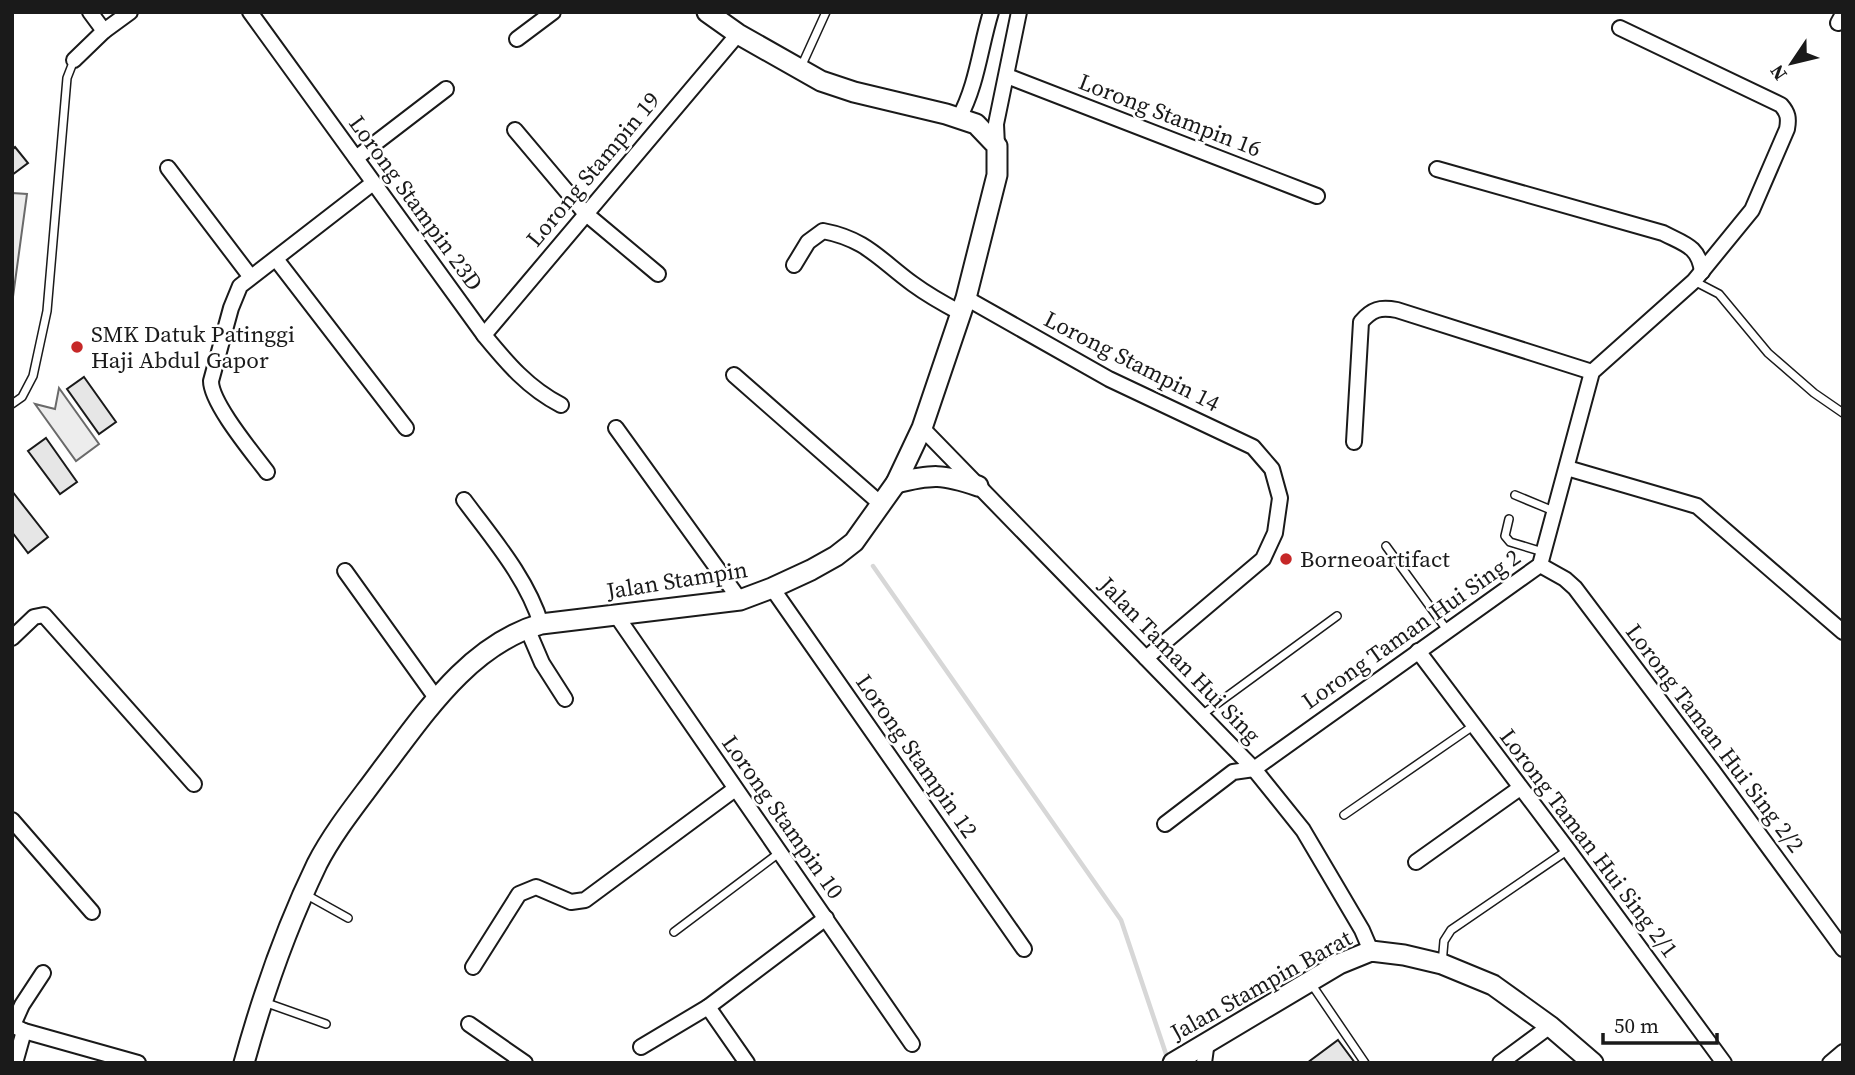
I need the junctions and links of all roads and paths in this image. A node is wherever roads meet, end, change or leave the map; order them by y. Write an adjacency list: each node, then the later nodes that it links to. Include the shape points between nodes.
1 (90, 12): 10 (street)
2 (130, 12): 10 (street)
3 (250, 12): 20 (street, Lorong Stampin 23D)
4 (553, 12): 12 (street)
5 (707, 12): 11 (street)
6 (825, 12): 14 (lane)
7 (991, 12): 17 (street, via 974,86)
8 (1019, 12): 15 (street)
9 (1620, 28): 30 (street, via 1786,111 1787,129 1752,210)
10 (104, 31): 13 (street)
11 (738, 34): 14 (street); 25 (street, Lorong Stampin 19)
12 (517, 39)
13 (74, 60): 35 (lane, via 67,78 47,311 33,376 22,397)
14 (799, 71): 17 (street, via 854,92)
15 (1007, 76): 19 (street, via 996,124); 24 (street, Lorong Stampin 16)
16 (446, 89): 20 (street)
17 (959, 118): 19 (street, via 976,124)
18 (515, 130): 25 (street)
19 (997, 146): 31 (street, Jalan Stampin, via 997,175)
20 (356, 158): 23 (street, Lorong Stampin 23D)
21 (168, 168): 29 (street)
22 (1437, 169): 30 (street, via 1662,233 1692,248 1700,260)
23 (373, 183): 26 (street); 32 (street, Lorong Stampin 23D)
24 (1317, 196)
25 (585, 214): 28 (street); 32 (street, Lorong Stampin 19)
26 (276, 259): 29 (street); 38 (street)
27 (794, 265): 31 (street, Lorong Stampin 14, via 808,242 823,231 843,235 860,242 914,286)
28 (658, 274)
29 (250, 276): 43 (street, via 231,308 211,388)
30 (1698, 277): 33 (street); 37 (lane, via 1768,353)
31 (964, 305): 40 (street, Jalan Stampin); 63 (street, Lorong Stampin 14, via 1253,447 1272,469 1280,498 1276,533 1263,559)
32 (484, 335): 36 (street, Lorong Stampin 23D, via 523,380)
33 (1592, 372): 41 (street, via 1381,307 1361,322); 42 (street, Lorong Taman Hui Sing 2)
34 (734, 375): 48 (street)
35 (12, 404)
36 (561, 405)
37 (1843, 413)
38 (406, 428)
39 (616, 428): 55 (street)
40 (922, 428): 44 (street, Jalan Stampin); 45 (street, Jalan Taman Hui Sing)
41 (1354, 442)
42 (1567, 468): 49 (street, Lorong Taman Hui Sing 2); 60 (street, via 1698,506)
43 (267, 472)
44 (896, 483): 45 (street, via 927,475); 48 (street, Jalan Stampin)
45 (978, 486): 63 (street, Jalan Taman Hui Sing)
46 (1515, 495): 49 (lane)
47 (464, 500): 58 (street, via 532,600)
48 (882, 505): 54 (street, Jalan Stampin, via 854,542 836,556)
49 (1556, 512): 52 (street, Lorong Taman Hui Sing 2)
50 (1509, 519): 52 (lane, via 1504,536)
51 (1386, 546): 59 (lane)
52 (1541, 558): 59 (street, Lorong Taman Hui Sing 2); 84 (street, Lorong Taman Hui Sing 2/2, via 1575,588)
53 (345, 571): 64 (street)
54 (772, 589): 55 (street, Jalan Stampin); 83 (street, Lorong Stampin 12)
55 (740, 600): 56 (street, Jalan Stampin)
56 (616, 615): 58 (street, Jalan Stampin); 71 (street, Lorong Stampin 10)
57 (1337, 616): 66 (lane)
58 (534, 626): 64 (street, Jalan Stampin, via 485,654); 65 (street, via 542,663)
59 (1447, 631): 62 (street, Lorong Taman Hui Sing 2)
60 (1843, 632)
61 (12, 638): 69 (street, via 34,617 44,615)
62 (1418, 651): 67 (street, Lorong Taman Hui Sing 2/1); 68 (street, Lorong Taman Hui Sing 2)
63 (1146, 658): 66 (street, Jalan Taman Hui Sing)
64 (436, 698): 78 (street, Jalan Stampin, via 343,822)
65 (565, 699)
66 (1203, 714): 68 (street, Jalan Taman Hui Sing)
67 (1472, 726): 70 (street, Lorong Taman Hui Sing 2/1); 72 (lane)
68 (1254, 769): 74 (street, Lorong Taman Hui Sing 2, via 1233,772); 85 (street, Jalan Taman Hui Sing, via 1303,831)
69 (194, 785)
70 (1520, 788): 75 (street, Lorong Taman Hui Sing 2/1); 77 (street)
71 (735, 789): 76 (street, Lorong Stampin 10); 87 (street, via 585,900 571,902 536,887 519,894)
72 (1344, 815)
73 (12, 820): 79 (street)
74 (1165, 824)
75 (1568, 850): 86 (lane, via 1451,930 1444,941); 110 (street, Lorong Taman Hui Sing 2/1)
76 (780, 852): 81 (street, Lorong Stampin 10); 82 (lane)
77 (1416, 862)
78 (304, 893): 80 (lane); 90 (street, Jalan Stampin)
79 (92, 912)
80 (348, 918)
81 (826, 918): 91 (street); 97 (street, Lorong Stampin 10)
82 (674, 932)
83 (1024, 949)
84 (1843, 949)
85 (1371, 951): 86 (street, Jalan Stampin Barat); 89 (street, Jalan Stampin Barat)
86 (1442, 964): 94 (street, Jalan Stampin Barat, via 1493,985)
87 (473, 967)
88 (43, 973): 95 (street, via 22,1004)
89 (1310, 982): 96 (street, Jalan Stampin Barat); 107 (lane)
90 (261, 1001): 92 (lane); 102 (street, Jalan Stampin)
91 (708, 1007): 98 (street); 104 (street)
92 (326, 1024)
93 (469, 1024): 103 (street)
94 (1550, 1026): 108 (street); 109 (street, Jalan Stampin Barat)
95 (16, 1027): 100 (street); 101 (street)
96 (1207, 1041): 105 (street, Jalan Stampin Barat); 106 (street)
97 (912, 1044)
98 (640, 1047)
99 (1843, 1052): 111 (street)
100 (15, 1063)
101 (138, 1063)
102 (244, 1063)
103 (525, 1063)
104 (747, 1063)
105 (1173, 1063)
106 (1204, 1063)
107 (1365, 1063)
108 (1500, 1063)
109 (1593, 1063)
110 (1724, 1063)
111 (1830, 1063)

